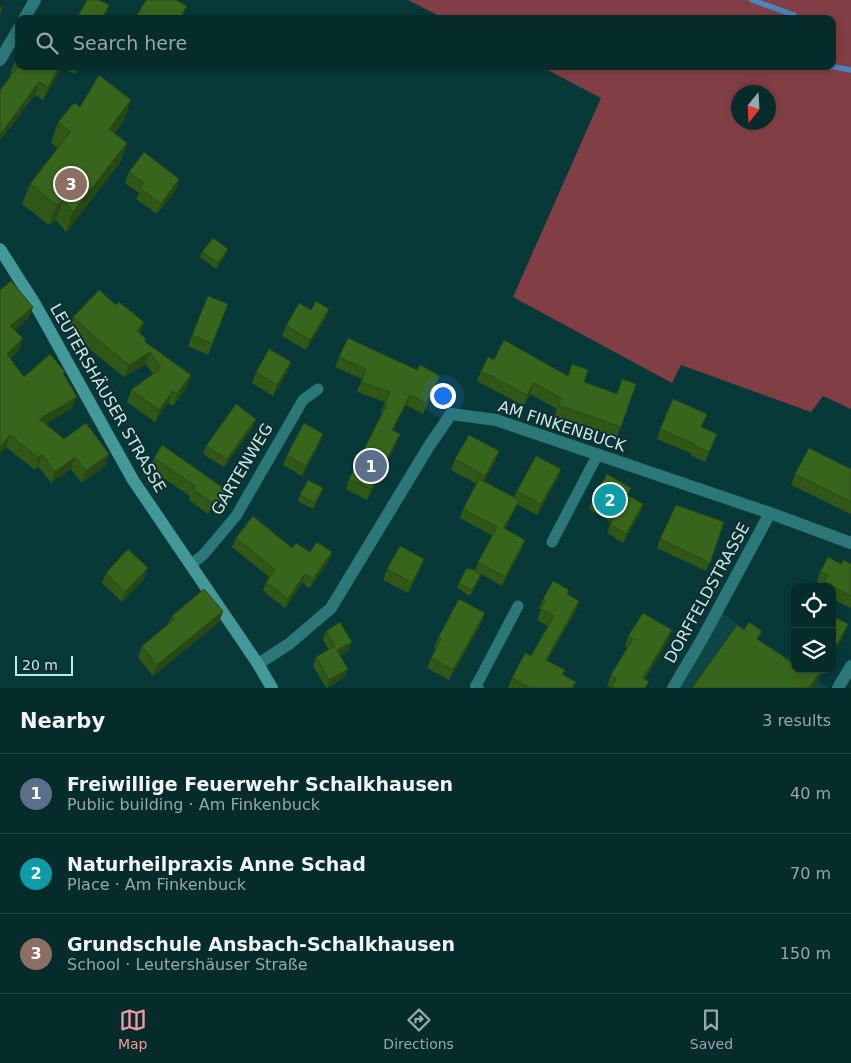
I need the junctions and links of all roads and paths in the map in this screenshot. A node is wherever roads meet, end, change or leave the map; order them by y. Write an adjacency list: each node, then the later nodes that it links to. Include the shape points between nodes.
1 (35, 0): 2 (street)
2 (26, 15)
3 (15, 35): 4 (street)
4 (0, 60)
5 (0, 249): 11 (main road, LEUTERSHÄUSER STRASSE, via 35,304 133,480)
6 (318, 389): 11 (lane, GARTENWEG, via 303,400 236,516)
7 (598, 454): 8 (street, AM FINKENBUCK); 9 (lane); 13 (street, AM FINKENBUCK, via 496,420 451,414 331,608 289,644)
8 (770, 513): 10 (street, AM FINKENBUCK); 17 (street, DORFFELDSTRASSE)
9 (552, 542)
10 (851, 543)
11 (191, 565): 13 (main road, LEUTERSHÄUSER STRASSE)
12 (518, 606): 15 (lane)
13 (258, 664): 16 (main road, LEUTERSHÄUSER STRASSE)
14 (851, 666): 18 (street)
15 (477, 687)
16 (272, 688)
17 (673, 688)
18 (838, 688)

